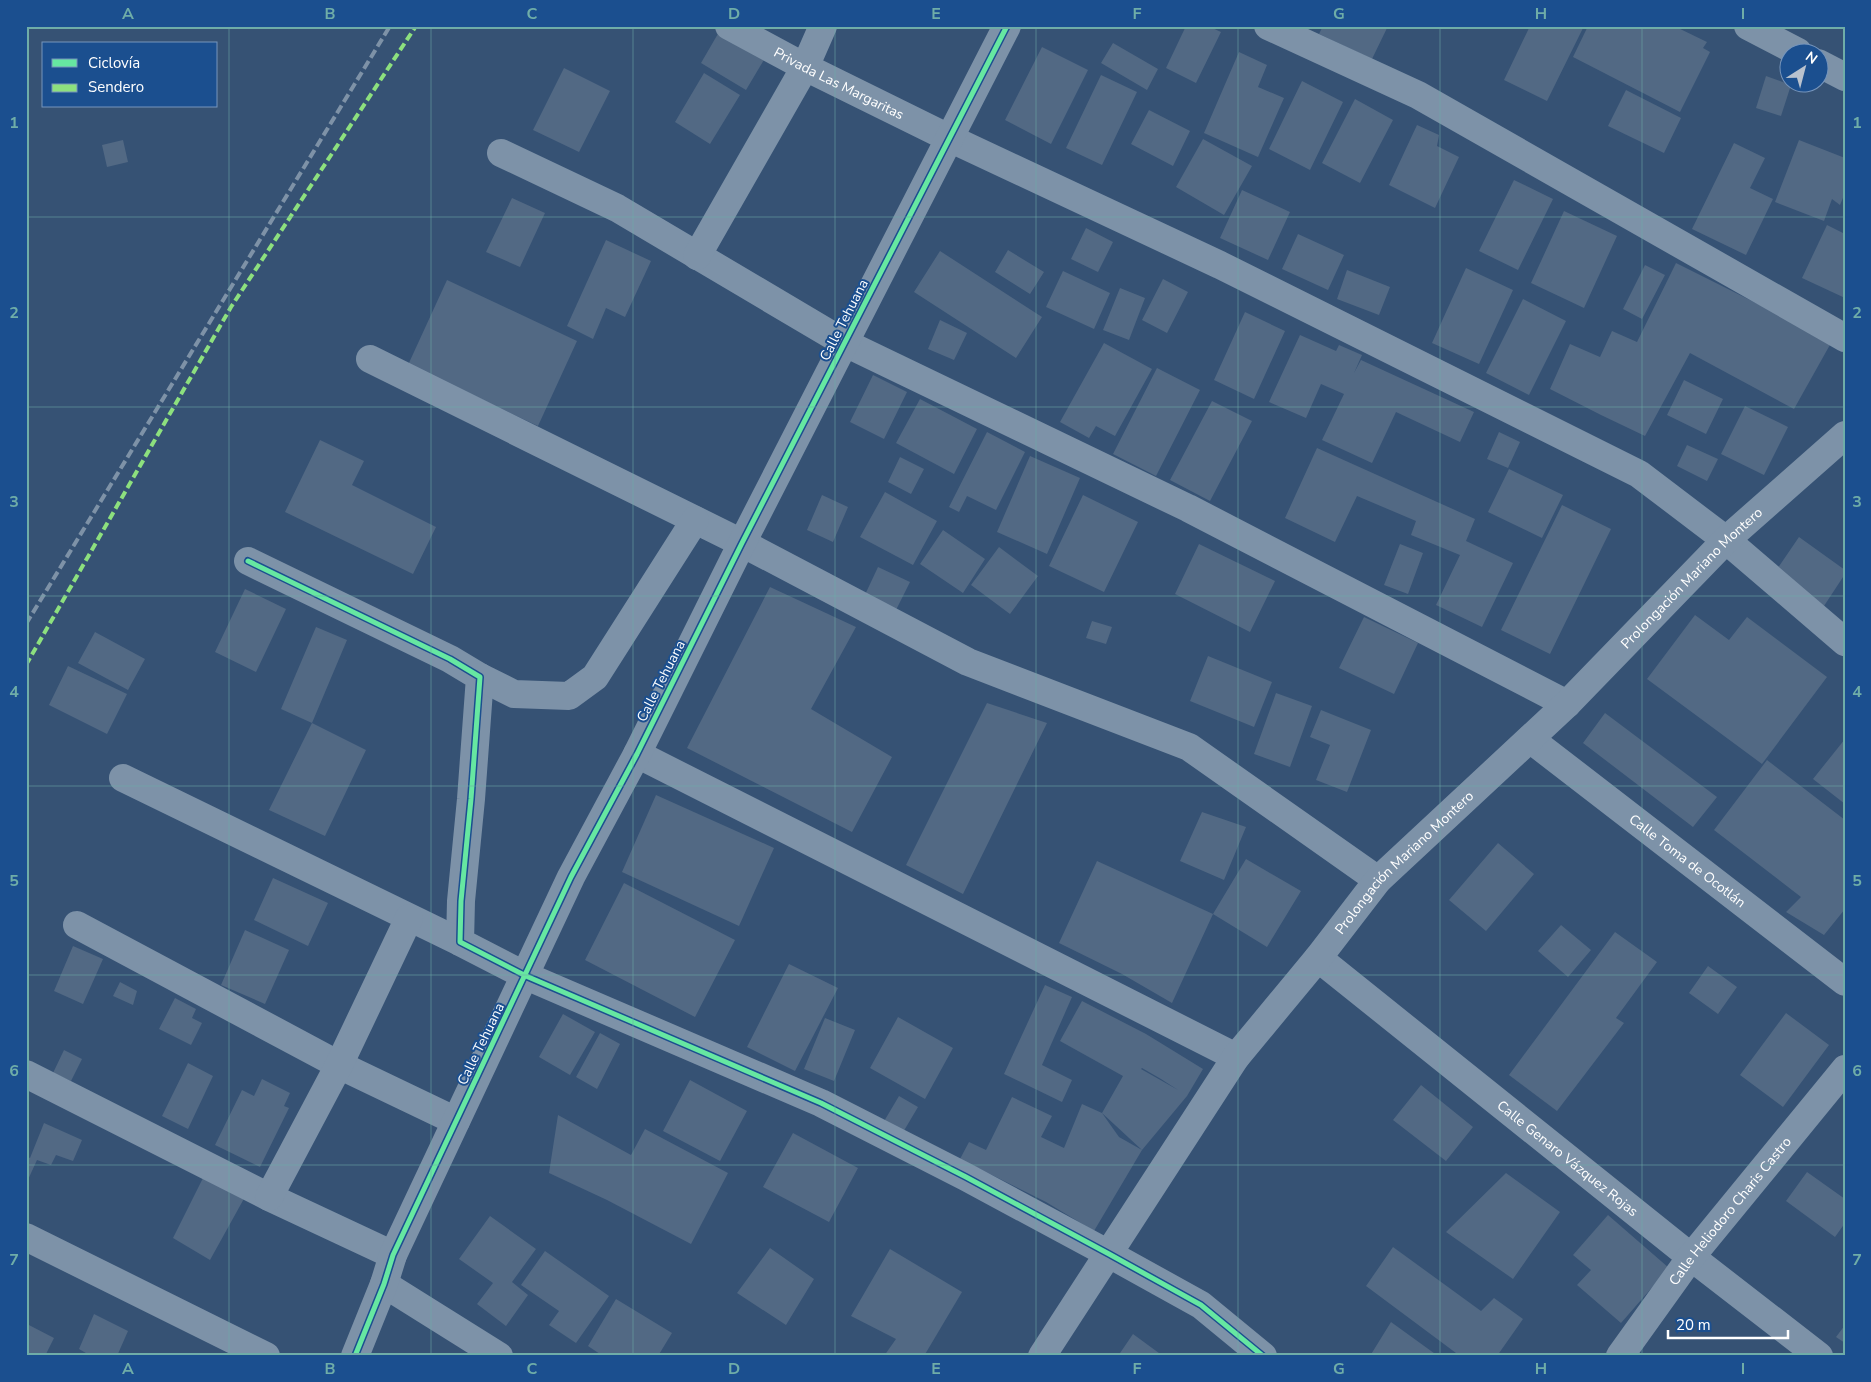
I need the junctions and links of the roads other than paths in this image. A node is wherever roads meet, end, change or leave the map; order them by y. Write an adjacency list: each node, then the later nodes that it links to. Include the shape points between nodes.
1 (729, 26): 7 (street, Privada Las Margaritas)
2 (823, 26): 7 (street)
3 (1007, 26): 10 (street, Calle Tehuana)
4 (1268, 26): 13 (street, via 1418,96)
5 (1748, 26): 6 (street)
6 (1779, 42)
7 (805, 67): 10 (street, Privada Las Margaritas); 12 (street)
8 (1828, 68): 9 (street)
9 (1845, 77)
10 (949, 138): 14 (street, Calle Tehuana); 18 (street, Privada Las Margaritas, via 1220,265 1639,474)
11 (501, 153): 12 (street, via 617,208)
12 (698, 256): 14 (street)
13 (1845, 338)
14 (845, 343): 19 (street, Calle Tehuana); 23 (street, via 1188,508)
15 (370, 359): 17 (street)
16 (1845, 435): 18 (street, Prolongación Mariano Montero)
17 (695, 520): 19 (street); 22 (street, via 595,677 569,696 514,694)
18 (1726, 540): 21 (street, Privada Las Margaritas); 23 (street, Prolongación Mariano Montero)
19 (742, 543): 25 (street, Calle Tehuana); 27 (street, via 968,662 1189,747)
20 (248, 561): 22 (street, via 450,659)
21 (1845, 642)
22 (480, 677): 30 (street)
23 (1567, 704): 24 (street, Prolongación Mariano Montero)
24 (1530, 739): 27 (street, Prolongación Mariano Montero); 33 (street, Calle Toma de Ocotlán)
25 (637, 754): 32 (street, Calle Tehuana, via 571,877); 34 (street)
26 (123, 778): 28 (street)
27 (1378, 880): 31 (street, Prolongación Mariano Montero)
28 (409, 918): 30 (street); 35 (street)
29 (77, 925): 35 (street)
30 (460, 942): 32 (street)
31 (1318, 958): 34 (street, Prolongación Mariano Montero); 43 (street, Calle Genaro Vázquez Rojas)
32 (526, 976): 38 (street, Calle Tehuana); 41 (street, via 821,1103)
33 (1845, 982)
34 (1236, 1057): 41 (street, Prolongación Mariano Montero)
35 (339, 1065): 38 (street); 39 (street)
36 (1845, 1069): 43 (street, Calle Heliodoro Charis Castro)
37 (26, 1074): 39 (street)
38 (456, 1121): 42 (street, Calle Tehuana)
39 (269, 1197): 42 (street)
40 (26, 1237): 45 (street)
41 (1109, 1254): 48 (street, Prolongación Mariano Montero); 49 (street, via 1200,1305)
42 (393, 1255): 44 (street, Calle Tehuana)
43 (1690, 1257): 50 (street, Calle Heliodoro Charis Castro); 51 (street, Calle Genaro Vázquez Rojas)
44 (384, 1284): 46 (street, Calle Tehuana); 47 (street)
45 (266, 1356)
46 (355, 1356)
47 (499, 1356)
48 (1042, 1356)
49 (1263, 1356)
50 (1620, 1356)
51 (1819, 1356)

